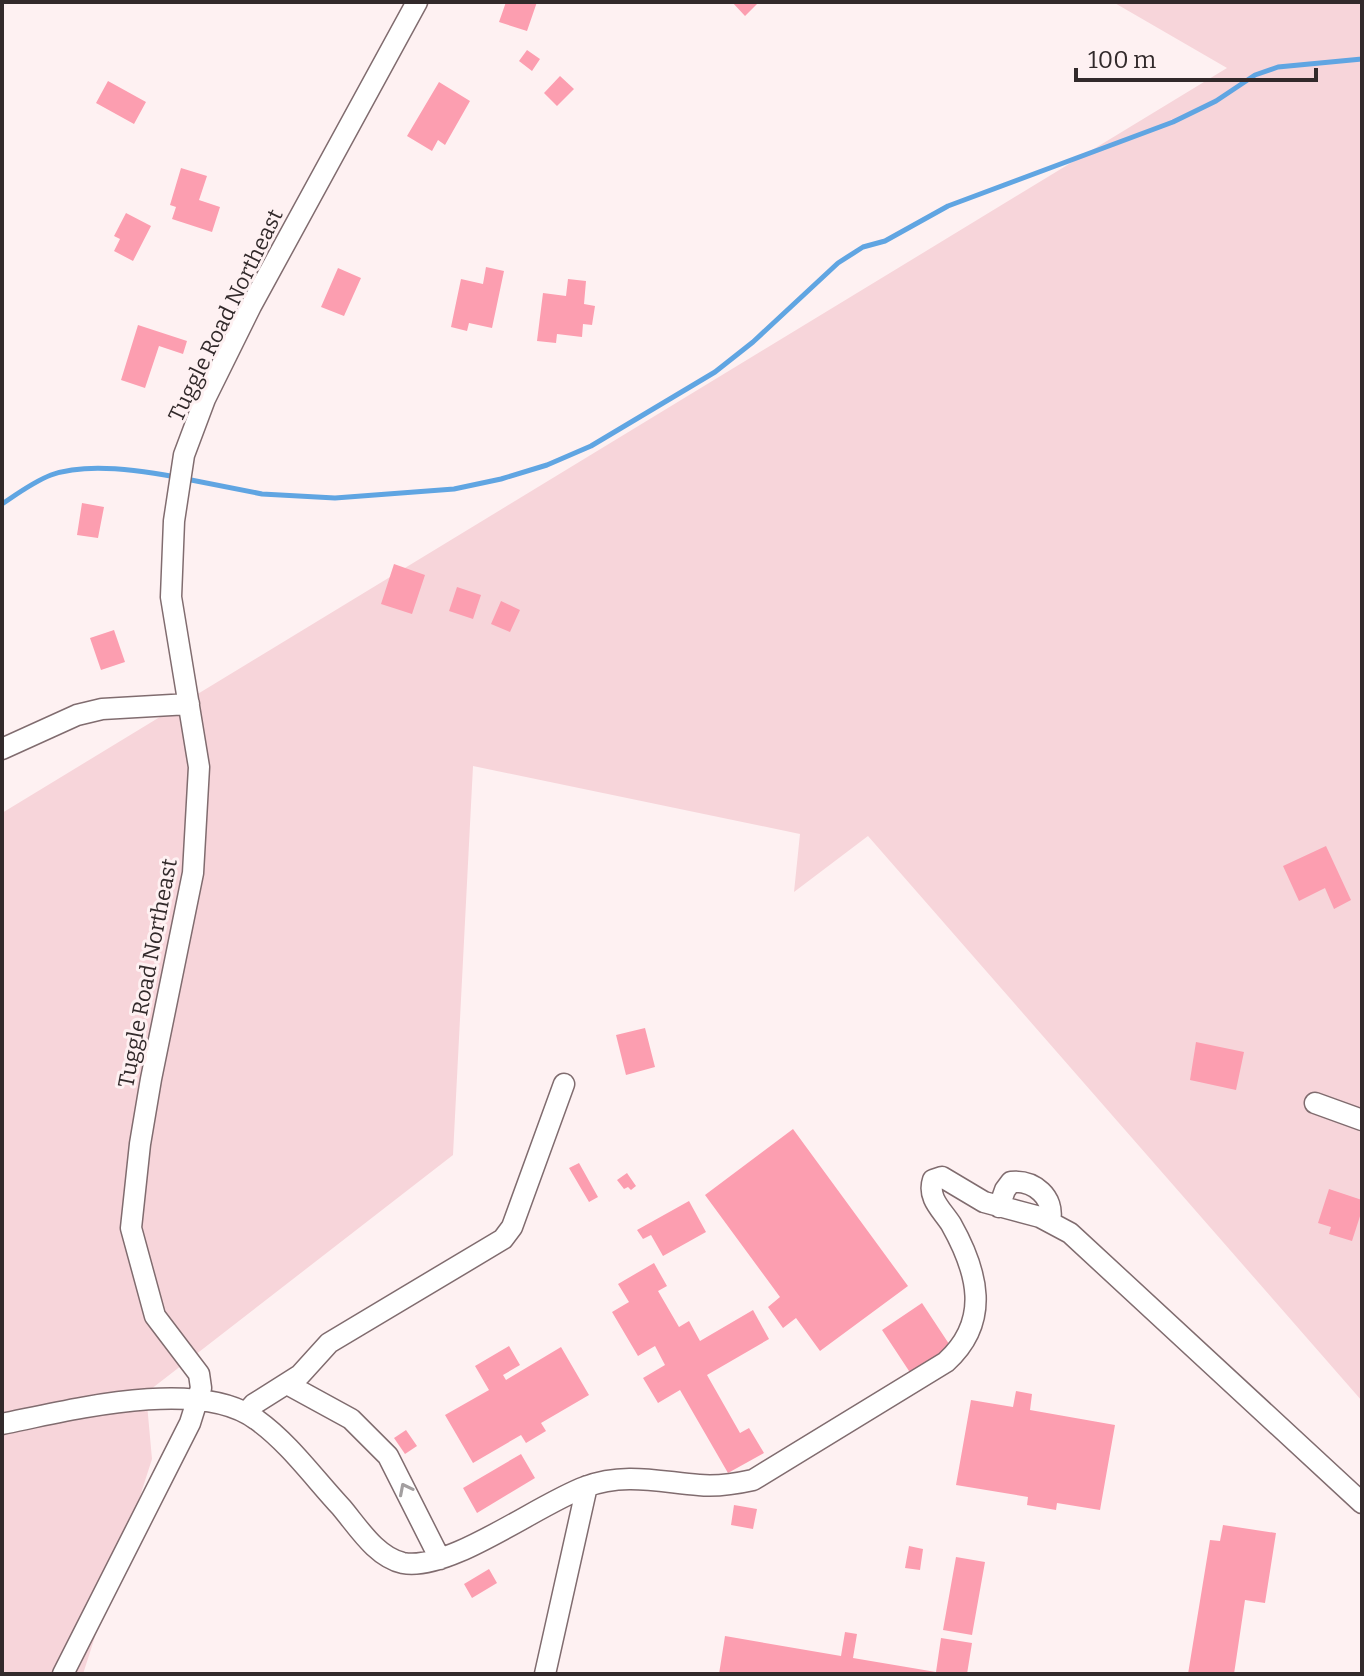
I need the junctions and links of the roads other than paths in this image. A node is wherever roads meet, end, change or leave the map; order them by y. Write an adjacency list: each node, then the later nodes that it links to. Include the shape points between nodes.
1 (417, 2): 2 (street, Tuggle Road Northeast, via 251,306 184,455 171,597)
2 (189, 704): 3 (street, via 102,709); 10 (street, Tuggle Road Northeast, via 199,767 193,873 151,1079 131,1228 155,1316 199,1374)
3 (2, 749)
4 (564, 1084): 9 (street, via 503,1239 329,1343)
5 (1315, 1103): 6 (street)
6 (1362, 1120)
7 (999, 1207): 8 (street); 8 (street, via 1011,1182 1029,1184 1051,1207); 13 (street, via 946,1178 936,1177 931,1184 970,1268 976,1297 973,1325 946,1362 753,1480 726,1486 633,1478)
8 (1050, 1221): 14 (street, via 1102,1260)
9 (287, 1384): 11 (street); 15 (street, one-way to 9, via 388,1456 351,1419)
10 (198, 1402): 11 (street); 12 (street, via 121,1401); 16 (street)
11 (246, 1413): 15 (street, via 287,1447 384,1554 405,1563)
12 (2, 1424)
13 (587, 1486): 15 (street); 17 (street)
14 (1362, 1503)
15 (440, 1559)
16 (63, 1674)
17 (545, 1674)

